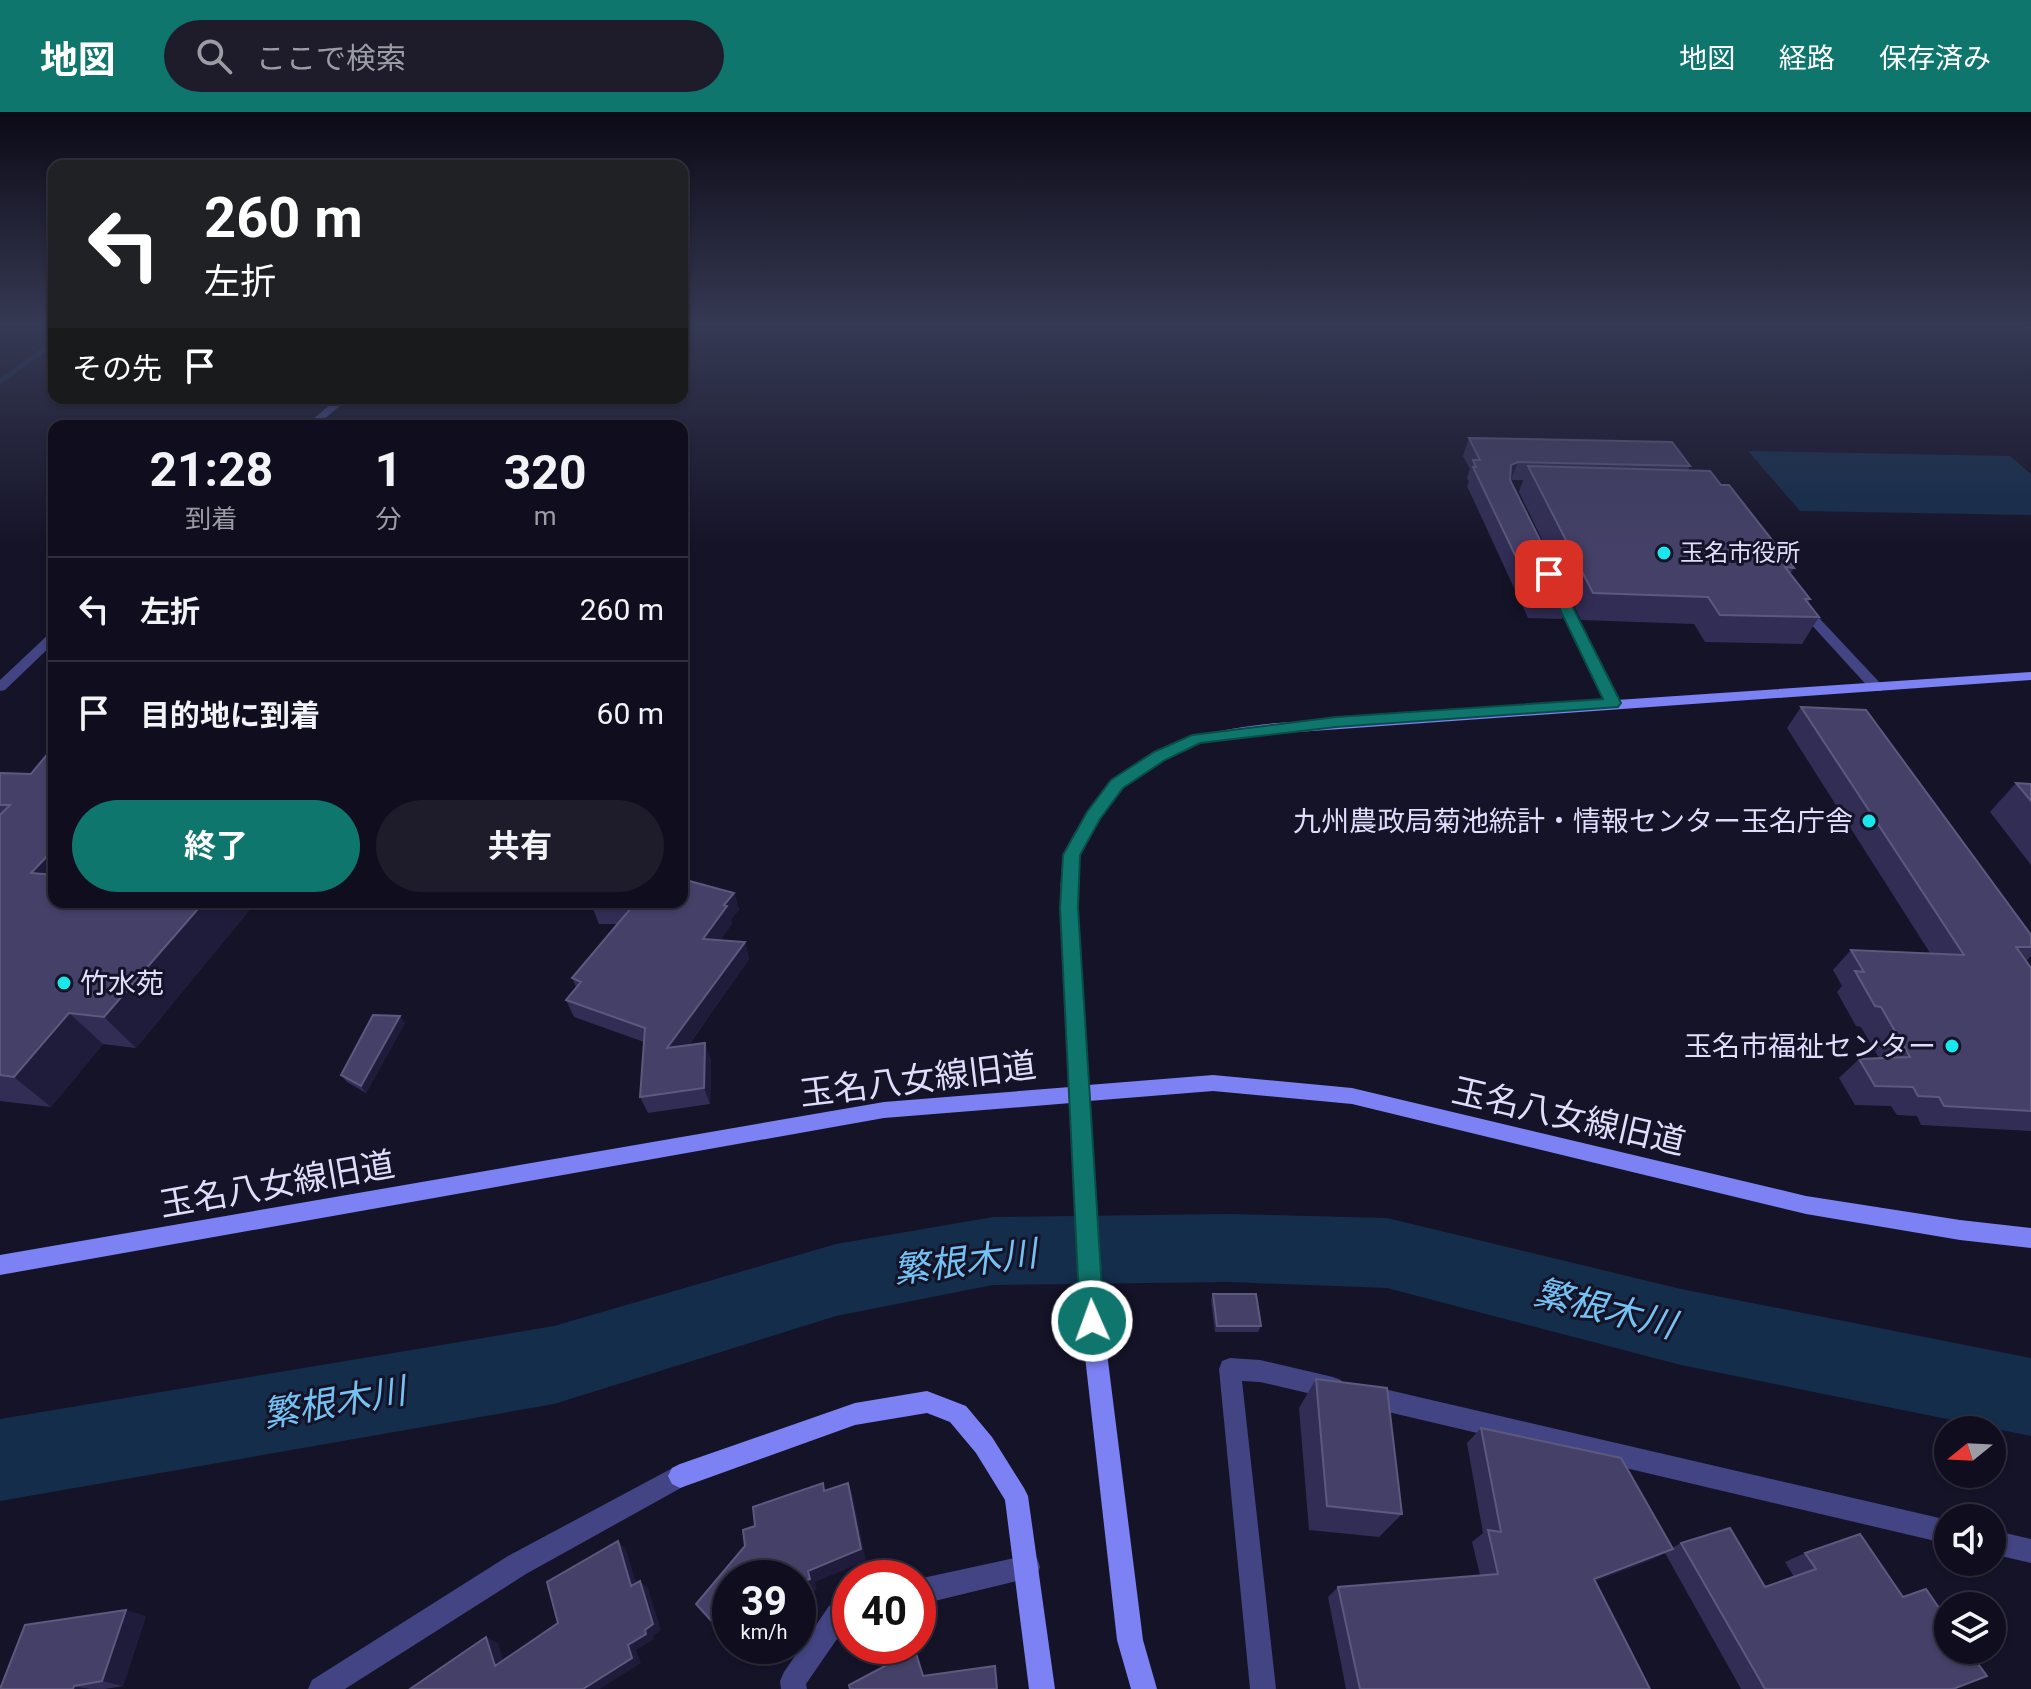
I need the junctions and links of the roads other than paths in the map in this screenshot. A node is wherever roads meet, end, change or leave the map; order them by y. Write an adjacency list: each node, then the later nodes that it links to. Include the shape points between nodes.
1 (337, 404): 2 (street)
2 (317, 420)
3 (1552, 580): 9 (street)
4 (1797, 602): 8 (street)
5 (48, 642): 7 (street)
6 (2031, 676): 8 (street)
7 (0, 687)
8 (1877, 688): 9 (street)
9 (1613, 703): 10 (street, via 1228,733 1197,739 1159,756 1117,784 1071,855)
10 (1079, 1092): 11 (street, 玉名八女線旧道, via 1213,1083 1352,1096 1806,1205); 12 (street, 玉名八女線旧道, via 884,1110); 22 (street, via 1092,1321 1130,1640)
11 (2031, 1238)
12 (0, 1265)
13 (1934, 1529): 23 (street, via 1260,1371 1230,1369)
14 (2006, 1545): 15 (street)
15 (2031, 1551)
16 (1028, 1567): 17 (street); 19 (street, via 1016,1496 958,1414 927,1402 855,1414 680,1476 517,1565); 21 (street)
17 (936, 1588)
18 (832, 1624): 20 (street, via 793,1681)
19 (321, 1689)
20 (794, 1689)
21 (1042, 1689)
22 (1144, 1689)
23 (1263, 1689)

